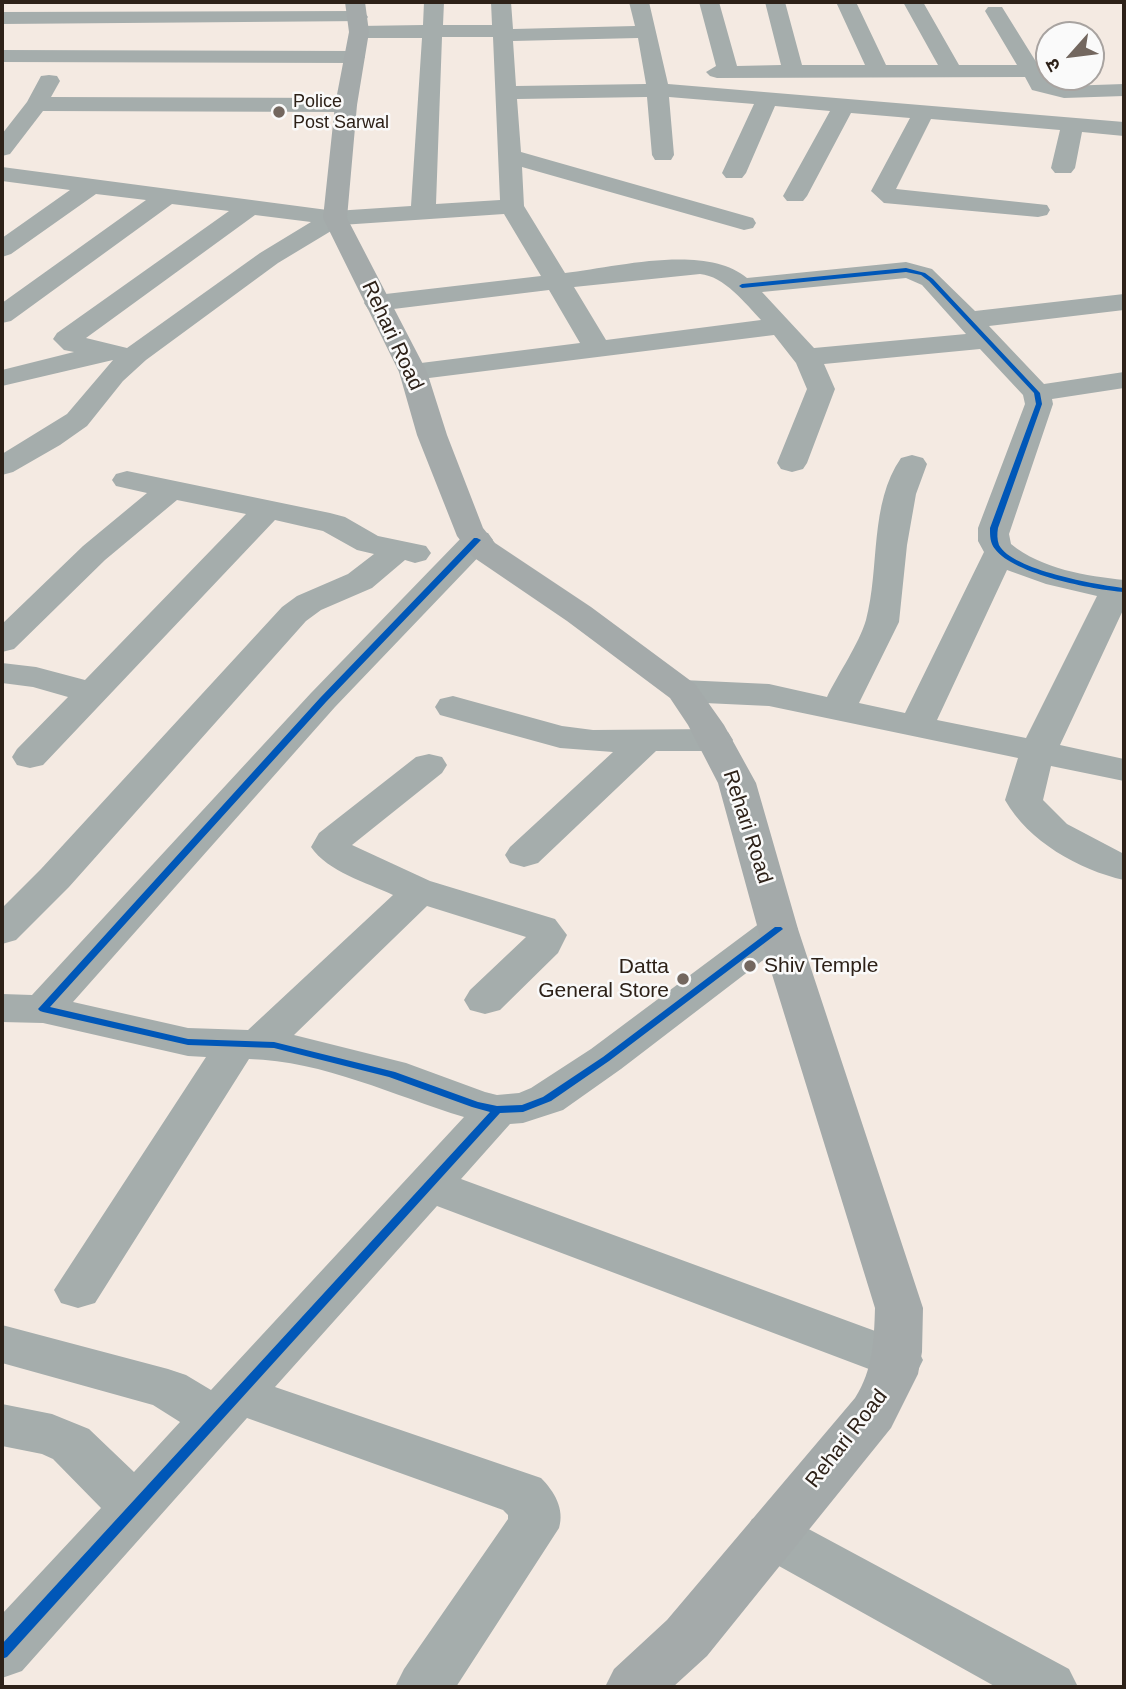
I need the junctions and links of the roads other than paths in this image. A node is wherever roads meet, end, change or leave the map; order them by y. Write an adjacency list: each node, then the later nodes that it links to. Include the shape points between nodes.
1 (435, 2): 15 (street)
2 (501, 2): 17 (street)
3 (639, 2): 16 (street)
4 (709, 2): 30 (street)
5 (775, 2): 25 (street)
6 (846, 2): 27 (street)
7 (912, 2): 28 (street)
8 (226, 9): 9 (street); 11 (street); 22 (street)
9 (297, 9): 14 (street); 23 (street)
10 (87, 10): 11 (street); 13 (street); 20 (street)
11 (156, 10): 21 (street)
12 (995, 11): 29 (street)
13 (12, 12): 18 (street)
14 (358, 17): 15 (street); 24 (main road)
15 (433, 32): 17 (street); 61 (street)
16 (647, 32): 17 (street); 31 (street)
17 (501, 33): 33 (street)
18 (2, 36)
19 (2, 56): 20 (street)
20 (61, 57): 21 (street); 36 (street)
21 (133, 57): 22 (street); 37 (street)
22 (210, 57): 23 (street); 38 (street)
23 (285, 57): 24 (street); 39 (street)
24 (355, 57): 40 (main road)
25 (793, 71): 26 (street); 30 (street)
26 (819, 71): 27 (street); 35 (street)
27 (878, 71): 28 (street)
28 (952, 71): 29 (street)
29 (1030, 71): 32 (street, via 1040,85 1054,91)
30 (728, 72): 31 (street)
31 (658, 82): 33 (street); 34 (street); 43 (street)
32 (1124, 90)
33 (506, 93): 45 (street)
34 (767, 99): 35 (street); 53 (street)
35 (805, 102): 41 (street)
36 (37, 104): 37 (street); 49 (street)
37 (109, 104): 38 (street)
38 (194, 104): 39 (street)
39 (272, 104): 40 (street)
40 (346, 105): 62 (main road)
41 (844, 105): 42 (street); 56 (street)
42 (924, 111): 47 (street); 60 (street, via 883,191 886,195)
43 (661, 117): 44 (street); 50 (street)
44 (633, 118)
45 (507, 119): 46 (street); 51 (street)
46 (535, 119)
47 (1072, 124): 48 (street); 52 (street)
48 (1124, 129)
49 (2, 149)
50 (663, 155)
51 (508, 156): 58 (street); 63 (street)
52 (1063, 168)
53 (734, 173)
54 (2, 174): 55 (street)
55 (91, 186): 57 (street); 64 (street)
56 (795, 196)
57 (166, 197): 59 (street); 69 (street)
58 (512, 206): 61 (street); 65 (street)
59 (249, 208): 62 (street); 73 (street, via 67,339)
60 (1038, 210)
61 (423, 213): 62 (street)
62 (335, 218): 68 (main road, Rehari Road); 73 (street)
63 (744, 223)
64 (2, 249)
65 (558, 284): 66 (street, via 694,266 720,271); 68 (street); 72 (street)
66 (741, 286): 70 (street); 71 (street, via 906,270 931,280)
67 (1124, 302): 71 (street)
68 (377, 303): 75 (main road, Rehari Road)
69 (2, 315)
70 (780, 326): 72 (street); 74 (street)
71 (977, 330): 74 (street); 78 (street)
72 (597, 348): 75 (street)
73 (126, 353): 76 (street, via 91,355); 81 (street, via 77,419)
74 (809, 357): 79 (street, via 822,380 821,389)
75 (413, 372): 85 (main road, Rehari Road, via 468,529)
76 (2, 378)
77 (1124, 380): 78 (street)
78 (1037, 393): 87 (street, via 1036,419 994,528 992,538)
79 (792, 463)
80 (912, 464): 94 (street, via 891,545 882,622)
81 (2, 466)
82 (127, 480): 83 (street)
83 (171, 489): 84 (street); 89 (street, via 93,553)
84 (268, 509): 86 (street, via 334,524 369,543); 92 (street)
85 (468, 549): 86 (street); 91 (main road, Rehari Road, via 499,561); 109 (street, via 323,700)
86 (398, 550): 106 (street, via 360,581 294,614)
87 (1000, 551): 88 (street, via 1033,569); 95 (street)
88 (1120, 590): 98 (street)
89 (2, 642)
90 (2, 673): 92 (street)
91 (683, 691): 94 (street, via 769,695); 96 (main road, Rehari Road)
92 (92, 693): 99 (street)
93 (453, 707): 97 (street, via 560,737)
94 (838, 709): 95 (street)
95 (917, 724): 98 (street)
96 (715, 740): 97 (street); 105 (main road, Rehari Road, via 737,783)
97 (645, 741): 102 (street)
98 (1038, 751): 101 (street); 103 (street, via 1024,798 1034,814 1074,844)
99 (30, 757)
100 (429, 765): 104 (street, via 330,847)
101 (1124, 770)
102 (524, 855)
103 (1124, 868)
104 (416, 890): 107 (street, via 529,923 547,935 544,944); 110 (street, via 409,903)
105 (778, 929): 111 (street, via 547,1099 523,1108); 115 (main road, Rehari Road, via 899,1308)
106 (2, 931)
107 (485, 1000)
108 (2, 1008): 109 (street)
109 (43, 1009): 110 (street, via 188,1042)
110 (249, 1044): 111 (street, via 391,1074); 113 (street)
111 (497, 1110): 112 (street)
112 (429, 1185): 115 (street); 116 (street)
113 (78, 1290)
114 (2, 1344): 116 (street)
115 (898, 1360): 119 (main road, Rehari Road, via 873,1413)
116 (226, 1406): 118 (street); 121 (street, via 522,1494 534,1506 537,1517 532,1528)
117 (2, 1425): 118 (street, via 52,1435 71,1444)
118 (134, 1507): 120 (street)
119 (771, 1535): 122 (main road, Rehari Road, via 687,1638); 123 (street)
120 (2, 1653)
121 (424, 1687)
122 (634, 1687)
123 (1049, 1687)

